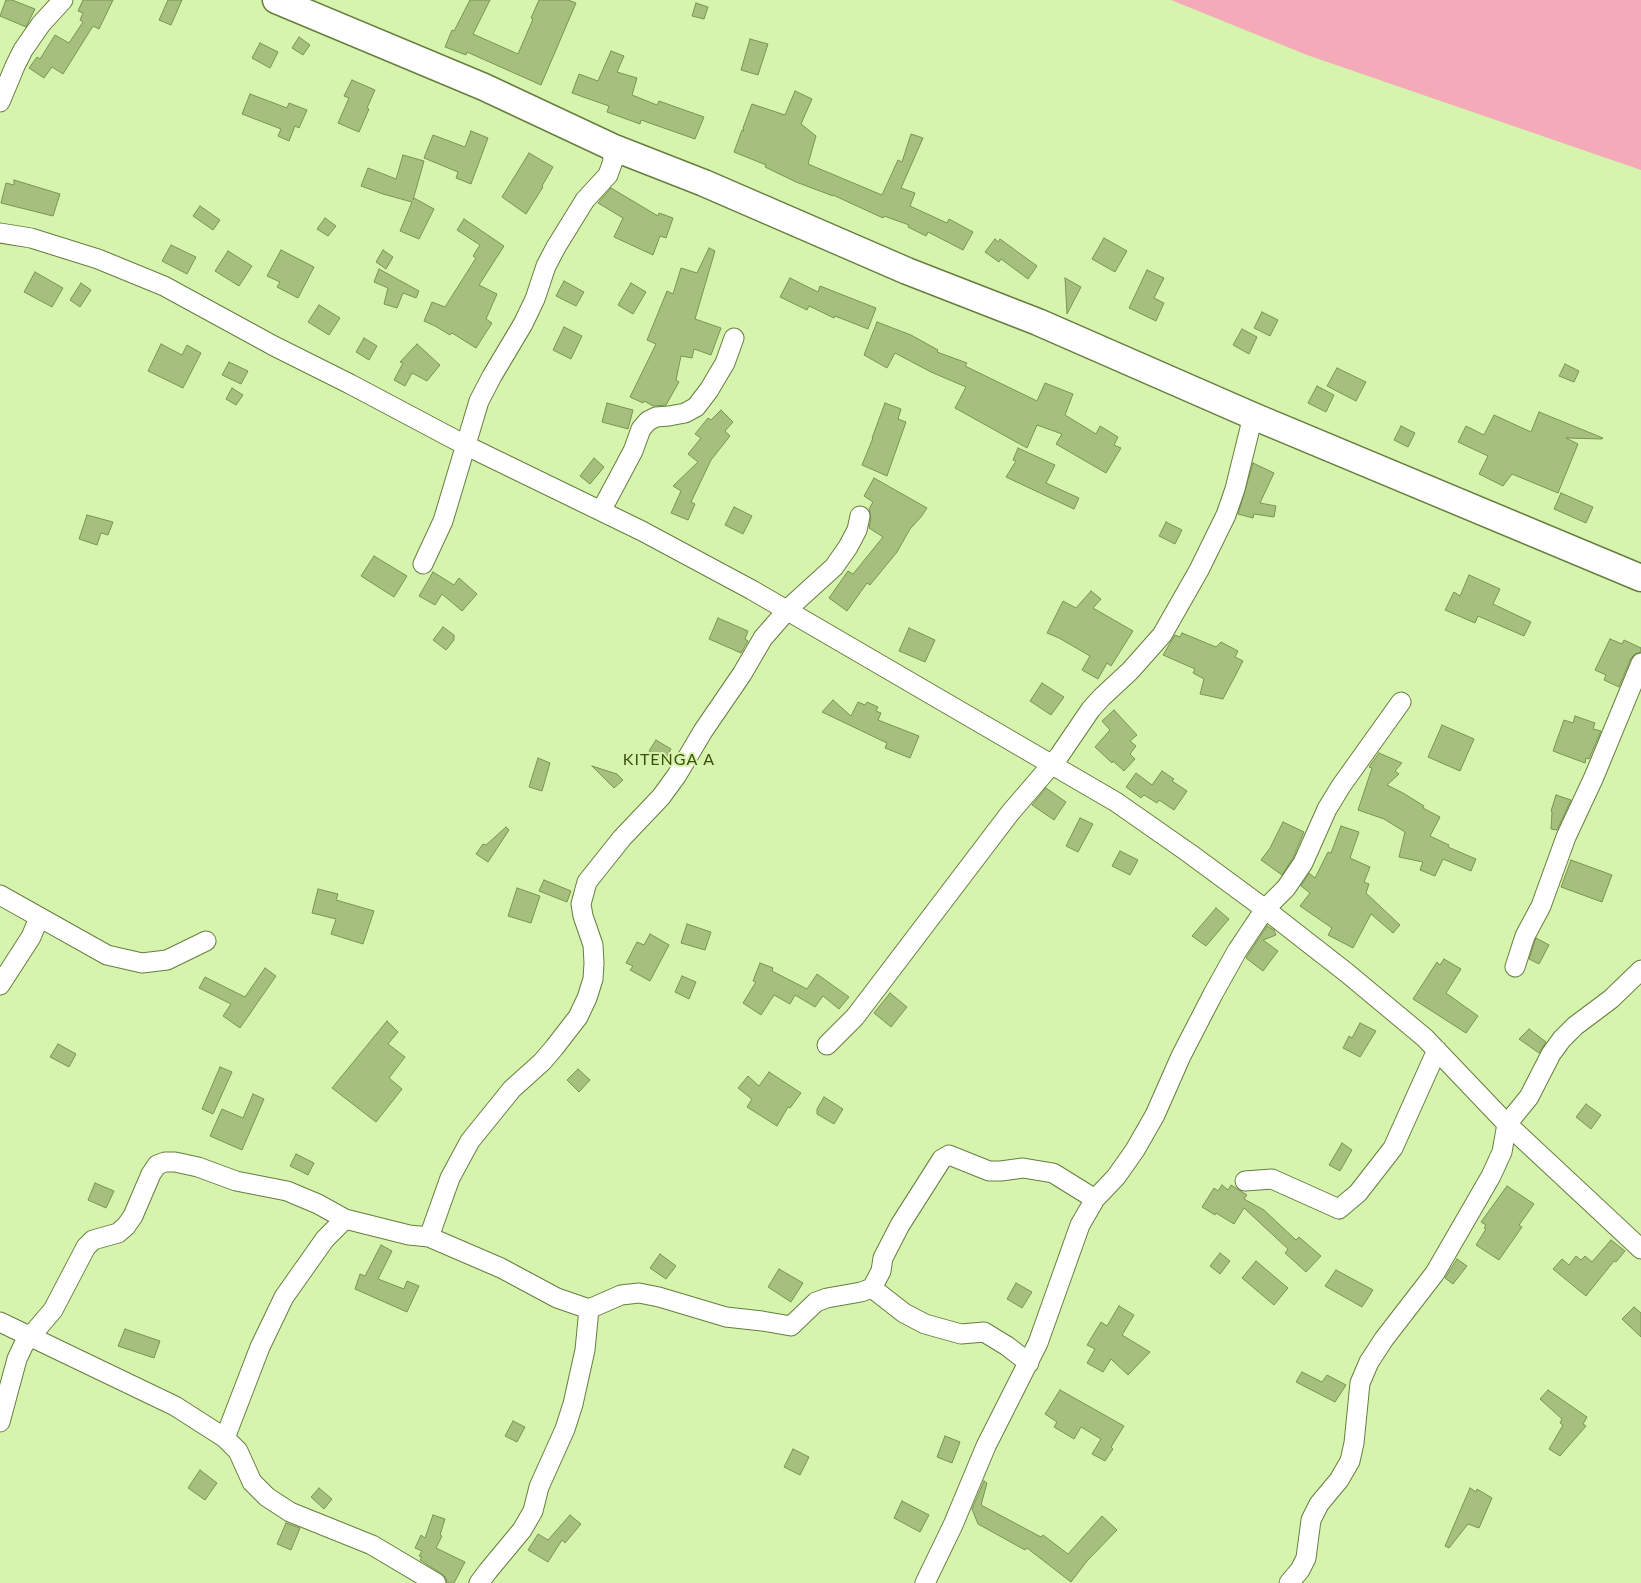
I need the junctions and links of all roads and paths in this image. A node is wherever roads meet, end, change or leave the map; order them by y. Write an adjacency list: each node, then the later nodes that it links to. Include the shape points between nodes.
1 (63, 0): 3 (street, via 23,50)
2 (276, 0): 4 (main road, via 484,86)
3 (0, 102)
4 (612, 147): 7 (main road, via 907,271 1038,322); 8 (street, via 613,161 608,174 585,200 556,247 523,324 479,401)
5 (0, 233): 8 (street, via 31,238 98,259 164,286)
6 (734, 338): 9 (street, via 725,363 696,407 685,413 648,421)
7 (1253, 416): 12 (main road); 16 (street, via 1226,515 1171,622 1130,671 1091,709)
8 (465, 444): 9 (street); 11 (street, via 443,521)
9 (601, 511): 13 (street)
10 (860, 516): 13 (street, via 857,530 834,567)
11 (423, 564)
12 (1641, 578)
13 (787, 610): 16 (street); 30 (street, via 763,638 672,782 587,882 581,904 582,916 593,945 594,963 588,998 554,1048 512,1089 470,1141 450,1178)
14 (1641, 663): 21 (street, via 1566,837 1544,898 1525,936)
15 (1401, 702): 18 (street, via 1341,786 1286,888)
16 (1051, 765): 18 (street, via 1116,802); 24 (street, via 1004,821 855,1017)
17 (0, 896): 19 (street)
18 (1265, 909): 25 (street); 28 (street, via 1213,994 1135,1150)
19 (39, 918): 20 (street, via 107,955 142,963 167,960); 23 (street, via 31,937)
20 (206, 941)
21 (1515, 968)
22 (1641, 970): 26 (street, via 1562,1038 1529,1097)
23 (0, 985)
24 (827, 1045)
25 (1437, 1050): 26 (street); 27 (street, via 1393,1148 1358,1193 1339,1208 1272,1179)
26 (1507, 1124): 31 (street); 42 (street, via 1502,1152 1491,1176 1435,1273 1369,1362 1360,1383 1350,1461 1311,1520 1306,1558)
27 (1245, 1181)
28 (1096, 1199): 32 (street, via 1053,1172 1023,1168 989,1171 950,1155 942,1158 900,1225); 36 (street, via 1080,1225)
29 (345, 1219): 30 (street); 35 (street, via 287,1191 236,1181 198,1167 165,1162 157,1165 151,1174 126,1226 118,1233 93,1240 86,1247 53,1310); 38 (street, via 325,1239 284,1297 260,1347)
30 (429, 1237): 33 (street, via 501,1268 557,1298)
31 (1641, 1249)
32 (872, 1288): 33 (street, via 816,1302 791,1326 726,1317 639,1293 621,1295); 36 (street, via 904,1313 925,1324 961,1334 984,1332)
33 (589, 1309): 40 (street, via 574,1404 539,1487 533,1511 522,1530)
34 (0, 1322): 35 (street)
35 (31, 1336): 37 (street, via 17,1359); 38 (street, via 175,1406)
36 (1028, 1363): 41 (street, via 986,1446)
37 (0, 1422)
38 (225, 1438): 39 (street, via 238,1451 252,1482 266,1497 290,1512 372,1545)
39 (436, 1583)
40 (479, 1583)
41 (925, 1583)
42 (1289, 1583)

